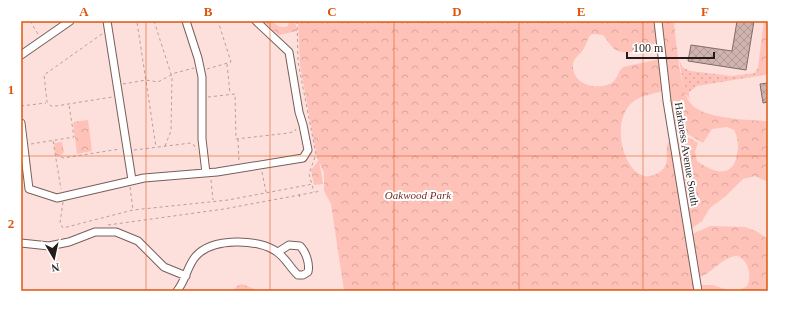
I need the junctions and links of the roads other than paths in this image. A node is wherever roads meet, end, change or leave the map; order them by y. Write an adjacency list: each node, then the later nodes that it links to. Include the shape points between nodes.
1 (70, 21): 6 (street)
2 (107, 21): 9 (street)
3 (186, 21): 8 (street, via 201,69 204,152)
4 (256, 21): 8 (street, via 288,51 308,150 305,157)
5 (658, 21): 14 (street, Harkness Avenue South, via 667,101)
6 (21, 54)
7 (21, 128): 9 (street, via 30,190 52,198)
8 (208, 173): 9 (street)
9 (131, 181)
10 (21, 243): 12 (street, via 49,246 95,232 119,232 138,241 164,267)
11 (278, 252): 11 (street, via 297,274 303,275 308,272 309,265 300,246 289,245); 12 (street, via 251,243 233,242 216,245 205,248 196,256)
12 (186, 276): 13 (street)
13 (177, 291)
14 (698, 291)

